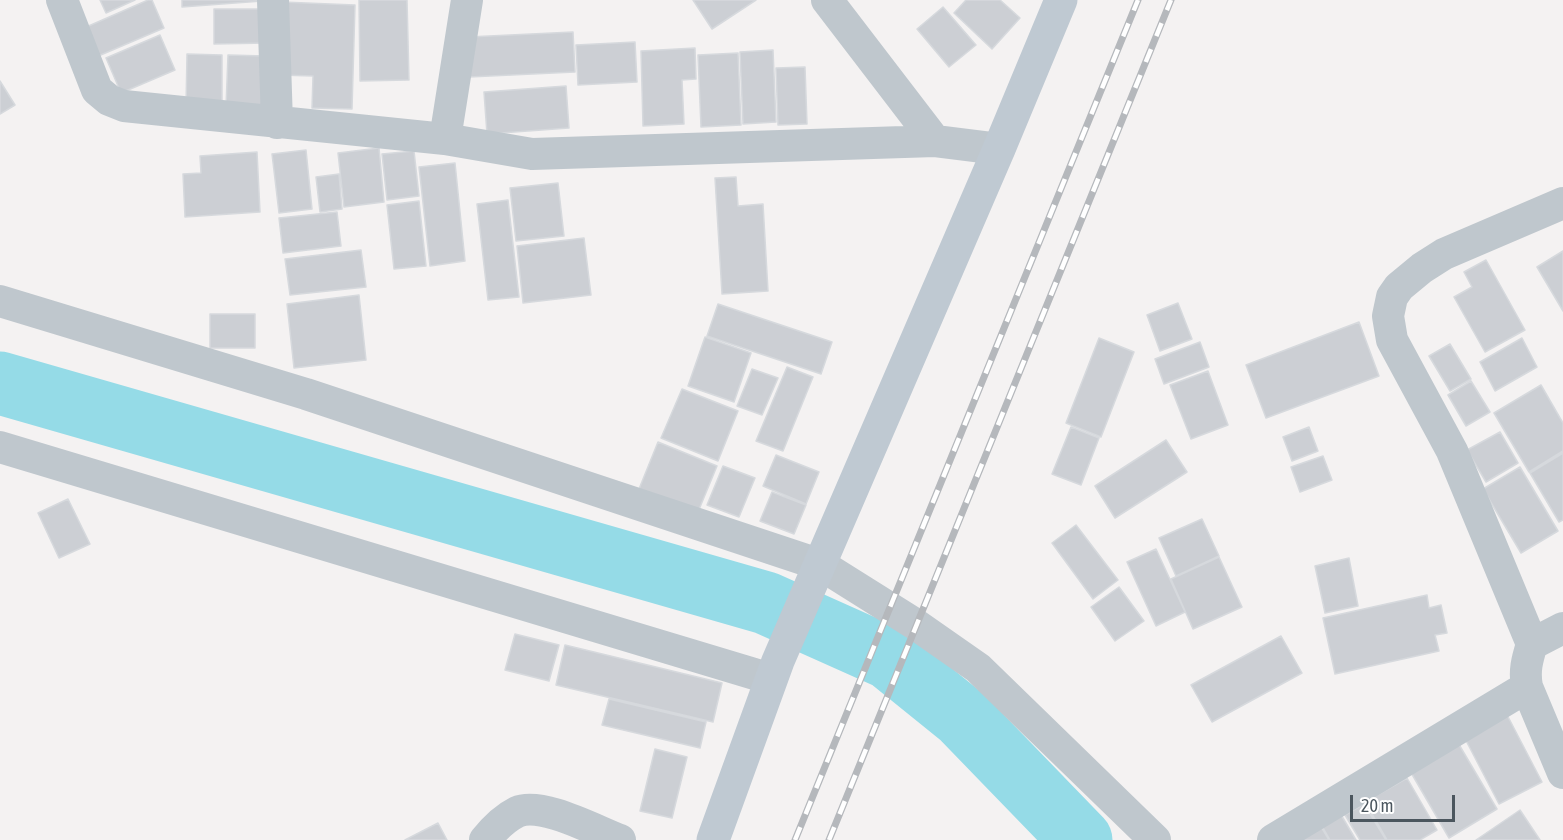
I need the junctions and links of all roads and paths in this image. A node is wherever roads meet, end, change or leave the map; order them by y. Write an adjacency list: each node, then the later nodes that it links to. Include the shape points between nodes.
1 (62, 0): 6 (street, via 97,90 109,100 124,106)
2 (273, 0): 6 (street)
3 (467, 0): 7 (street)
4 (827, 0): 8 (street)
5 (1061, 0): 9 (main road)
6 (277, 123): 7 (street)
7 (445, 139): 8 (street, via 532,154)
8 (935, 141): 9 (street)
9 (999, 149): 13 (main road)
10 (1563, 203): 15 (street, via 1444,254 1422,268 1398,287 1388,316 1392,340 1452,451)
11 (0, 301): 13 (street, via 317,398)
12 (0, 447): 16 (street)
13 (816, 575): 16 (main road); 22 (street, via 915,624 978,668)
14 (1563, 628): 15 (street)
15 (1532, 644): 17 (street, via 1526,662)
16 (774, 670): 21 (main road)
17 (1527, 687): 18 (street); 23 (street)
18 (1563, 773)
19 (485, 840): 20 (street, via 518,812 535,809)
20 (620, 840)
21 (713, 840)
22 (1155, 840)
23 (1273, 840)

